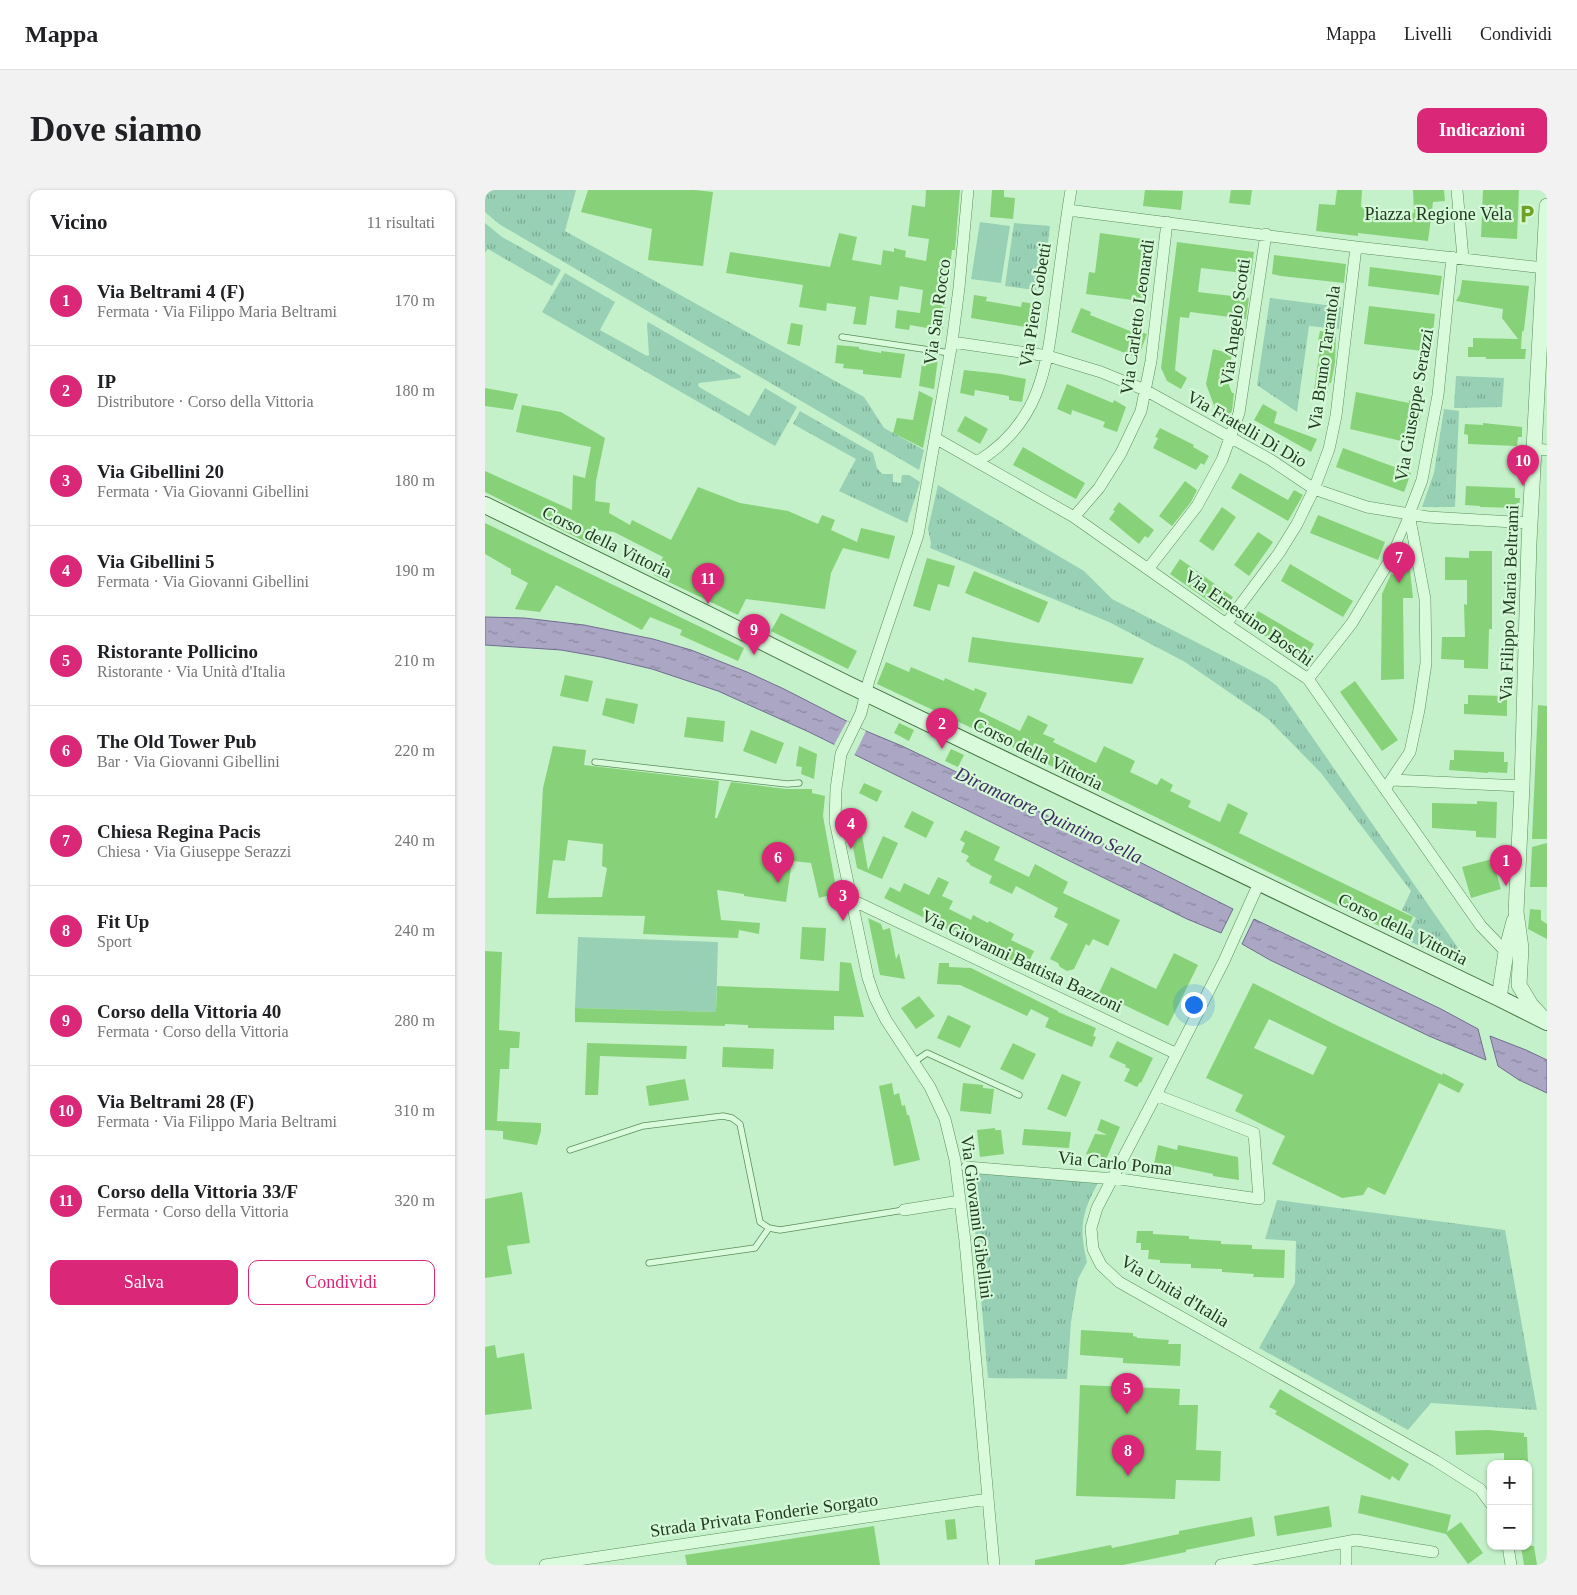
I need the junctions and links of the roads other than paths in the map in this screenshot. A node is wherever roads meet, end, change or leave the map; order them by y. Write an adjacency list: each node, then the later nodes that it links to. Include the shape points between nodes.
1 (968, 190): 12 (street, Via San Rocco)
2 (1071, 190): 5 (street, Via Piero Gobetti)
3 (1457, 190): 9 (street, Via Giuseppe Serazzi)
4 (1547, 206): 10 (street, Via Filippo Maria Beltrami)
5 (1068, 210): 6 (street); 13 (street, Via Piero Gobetti)
6 (1167, 222): 7 (street); 14 (street, Via Carletto Leonardi)
7 (1266, 234): 8 (street); 16 (street, Via Angelo Scotti, via 1239,413)
8 (1356, 247): 9 (street); 19 (street, Via Bruno Tarantola, via 1336,416 1329,449)
9 (1458, 258): 10 (street); 21 (street, Via Giuseppe Serazzi, via 1422,480)
10 (1544, 268): 17 (street, Via Filippo Maria Beltrami)
11 (842, 337): 12 (lane)
12 (951, 348): 13 (street, Via Fratelli Di Dio); 15 (street, Via San Rocco)
13 (1048, 356): 14 (street, Via Fratelli Di Dio); 18 (street, Via Piero Gobetti, via 1038,391 1024,418 1006,441)
14 (1145, 390): 16 (street, Via Fratelli Di Dio); 22 (street, Via Carletto Leonardi, via 1141,411 1121,453 1099,488)
15 (935, 438): 18 (street, Via Ernestino Boschi); 28 (street, Via San Rocco, via 918,535)
16 (1230, 438): 19 (street, Via Fratelli Di Dio); 25 (street, Via Angelo Scotti, via 1197,506)
17 (1541, 449): 23 (street, Via Filippo Maria Beltrami)
18 (977, 462): 22 (street, Via Ernestino Boschi)
19 (1314, 488): 21 (street, Via Fratelli Di Dio, via 1367,507); 26 (street, Via Bruno Tarantola, via 1279,553)
20 (485, 505): 28 (main road, Corso della Vittoria)
21 (1409, 514): 23 (street, Via Fratelli Di Dio); 24 (street, Via Giuseppe Serazzi); 31 (street, via 1425,599 1426,663 1409,752)
22 (1074, 517): 25 (street, Via Ernestino Boschi)
23 (1531, 524): 32 (street, Via Filippo Maria Beltrami)
24 (1388, 563): 27 (street, Via Giuseppe Serazzi, via 1352,623)
25 (1148, 569): 26 (street, Via Ernestino Boschi)
26 (1227, 624): 27 (street, Via Ernestino Boschi)
27 (1308, 679): 31 (street, Via Ernestino Boschi)
28 (866, 693): 33 (main road, Corso della Vittoria); 34 (street, Via Giovanni Gibellini, via 861,714 842,749 836,789 835,821)
29 (595, 762): 30 (lane)
30 (799, 783)
31 (1389, 785): 32 (street); 36 (street, Via Ernestino Boschi, via 1481,926)
32 (1522, 786): 35 (street, Via Filippo Maria Beltrami)
33 (1259, 882): 38 (main road, Corso della Vittoria); 40 (street, Via Unità d'Italia)
34 (852, 900): 40 (street, Via Giovanni Battista Bazzoni); 41 (street, Via Giovanni Gibellini, via 875,998)
35 (1516, 912): 36 (street, Via Filippo Maria Beltrami); 37 (street, Via Filippo Maria Beltrami, via 1521,948)
36 (1506, 952): 38 (street, Via Filippo Maria Beltrami)
37 (1519, 986): 38 (street, Via Filippo Maria Beltrami); 39 (street)
38 (1503, 1000): 39 (main road, Corso della Vittoria)
39 (1547, 1022)
40 (1177, 1054): 43 (street, Via Unità d'Italia)
41 (913, 1062): 42 (lane, via 927,1053); 47 (street, Via Giovanni Gibellini, via 930,1087 945,1119)
42 (1019, 1095)
43 (1156, 1095): 46 (street, Via Unità d'Italia); 46 (street, Via Carlo Poma, via 1254,1133 1259,1199)
44 (570, 1150): 49 (lane, via 643,1126 723,1116 732,1118 740,1124 760,1222)
45 (967, 1167): 46 (street, Via Carlo Poma)
46 (1113, 1178): 52 (street, Via Unità d'Italia, via 1097,1208 1091,1228 1093,1249 1101,1266 1119,1282 1436,1461 1480,1489)
47 (960, 1201): 48 (street); 51 (street, Via Giovanni Gibellini)
48 (903, 1210): 49 (lane, via 780,1230)
49 (769, 1228): 50 (lane, via 755,1248)
50 (649, 1263)
51 (988, 1499): 56 (street, Strada Privata Fonderie Sorgato); 57 (street, Via Giovanni Gibellini)
52 (1487, 1499)
53 (1346, 1542): 55 (street, via 1356,1540); 58 (street); 59 (street)
54 (1509, 1550): 60 (street)
55 (1433, 1552)
56 (545, 1565)
57 (994, 1565)
58 (1221, 1565)
59 (1346, 1565)
60 (1511, 1565)

